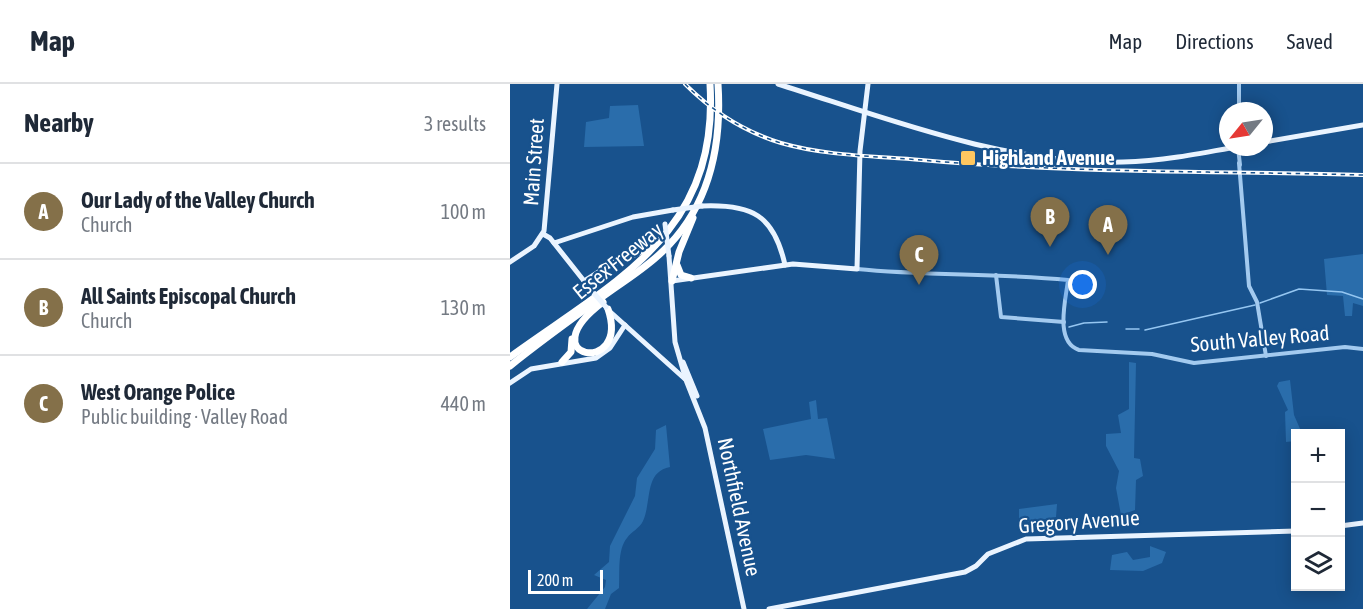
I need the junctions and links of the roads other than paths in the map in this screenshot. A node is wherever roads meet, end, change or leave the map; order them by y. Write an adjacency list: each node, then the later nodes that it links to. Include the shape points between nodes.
1 (557, 84): 16 (main road, Main Street)
2 (710, 84): 15 (highway, Essex Freeway, via 706,158 696,188)
3 (717, 84): 13 (highway, Essex Freeway, via 720,129)
4 (778, 84): 8 (main road)
5 (868, 84): 8 (main road)
6 (1239, 84): 7 (street)
7 (1239, 102)
8 (864, 110): 11 (main road, via 948,137 1042,156 1128,162); 25 (main road)
9 (1363, 125): 10 (main road)
10 (1273, 140)
11 (1219, 150)
12 (1238, 156): 37 (street, via 1248,282 1257,302)
13 (700, 204): 14 (main road, bridge); 18 (main road, via 752,213 775,231); 19 (highway); 23 (highway, Essex Freeway, via 680,232)
14 (664, 212): 17 (main road, via 633,217); 29 (main road, bridge)
15 (668, 233): 24 (highway, via 653,246); 38 (highway, Essex Freeway, via 649,254)
16 (543, 234): 17 (main road, Northfield Avenue); 20 (main road, Main Street, via 534,246)
17 (554, 243): 28 (main road, Northfield Avenue)
18 (782, 251): 21 (main road); 22 (main road)
19 (677, 258): 27 (highway, via 678,272); 29 (highway)
20 (510, 262)
21 (785, 265): 22 (main road); 27 (main road)
22 (797, 265): 25 (main road)
23 (644, 266): 34 (highway, via 586,316); 40 (highway, Essex Freeway)
24 (602, 268): 28 (main road); 30 (main road, via 604,276)
25 (857, 269): 26 (street)
26 (996, 275): 32 (street, via 1001,317); 32 (street, via 1068,280)
27 (691, 278): 29 (main road)
28 (585, 280): 30 (main road, Northfield Avenue)
29 (672, 281): 36 (main road, via 674,338)
30 (591, 289): 31 (main road, Northfield Avenue, bridge)
31 (607, 308): 33 (main road, Northfield Avenue); 34 (highway, via 612,320 611,334 599,351 580,351)
32 (1064, 322): 37 (street, South Valley Road, via 1065,335 1073,348 1079,350 1152,354 1194,363)
33 (625, 325): 39 (main road, via 600,356); 41 (main road, Northfield Avenue)
34 (574, 334): 39 (highway, via 571,352)
35 (1363, 349): 37 (street, South Valley Road, via 1345,347)
36 (679, 356): 41 (main road, via 680,366); 42 (main road); 44 (main road)
37 (1266, 356)
38 (510, 357)
39 (562, 363): 43 (main road, via 531,369)
40 (510, 366)
41 (673, 368): 42 (main road, Northfield Avenue)
42 (686, 380): 44 (main road, Northfield Avenue); 45 (main road, Northfield Avenue)
43 (510, 383)
44 (698, 396): 45 (main road, Northfield Avenue)
45 (700, 411): 49 (main road, Northfield Avenue)
46 (1363, 523): 47 (main road)
47 (1345, 525)
48 (1291, 531): 50 (main road, Gregory Avenue, via 1026,538 988,554 965,572)
49 (744, 609)
50 (769, 609)

